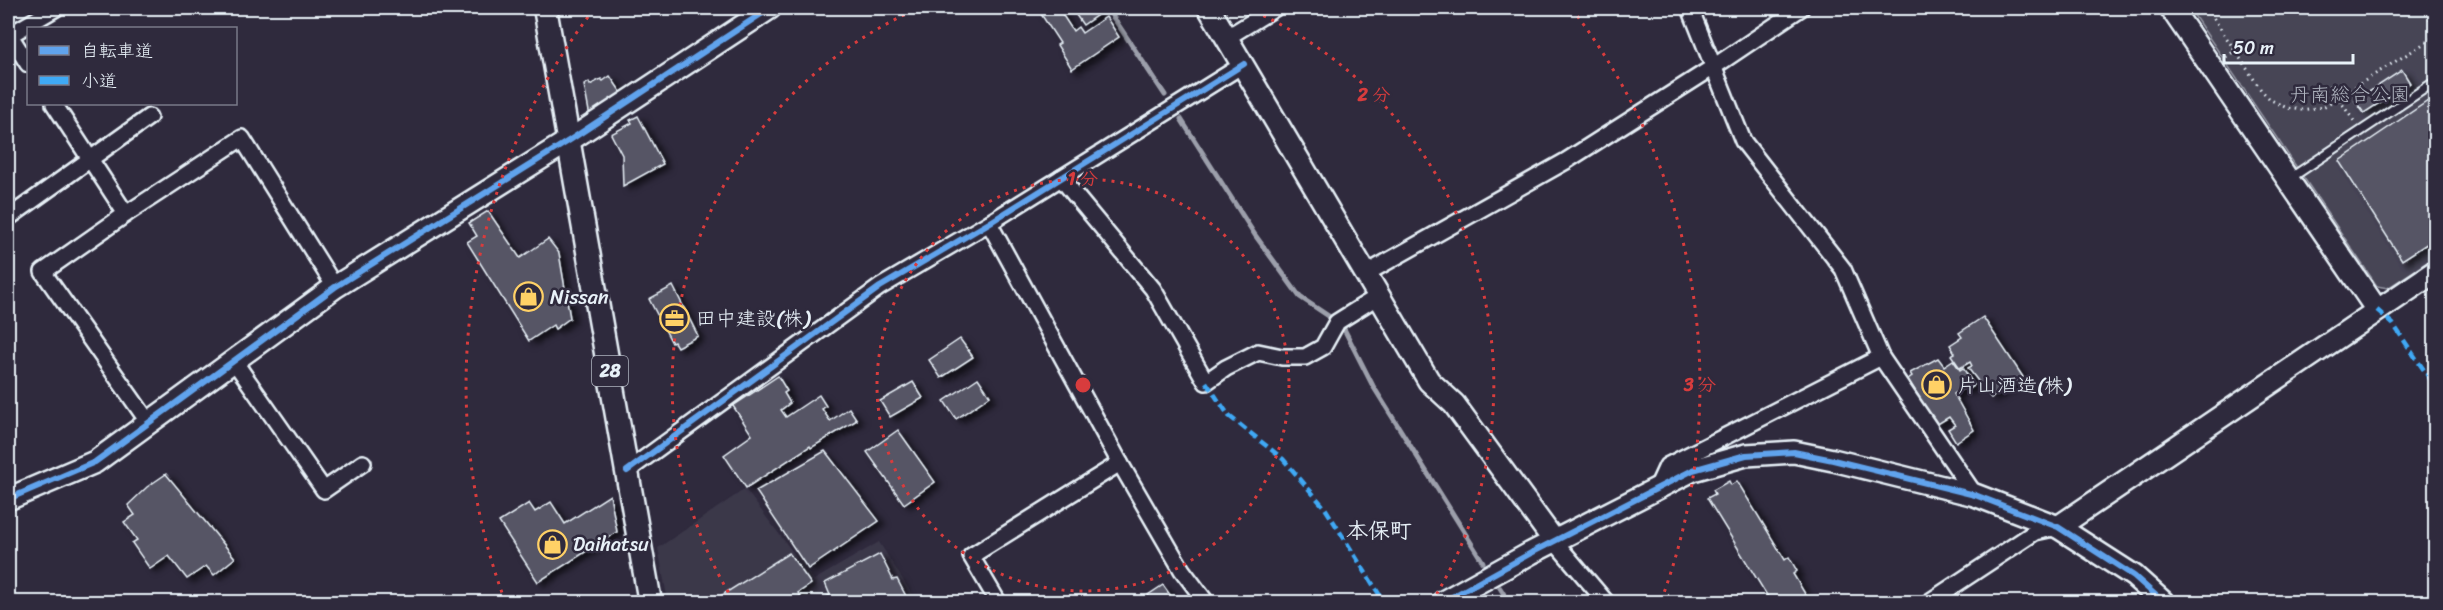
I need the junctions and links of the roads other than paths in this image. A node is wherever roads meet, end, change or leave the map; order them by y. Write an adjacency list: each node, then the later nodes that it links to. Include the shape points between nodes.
1 (56, 8): 9 (street)
2 (545, 8): 17 (main road, 28)
3 (1209, 8): 10 (street)
4 (1275, 8): 10 (street)
5 (1690, 8): 13 (street)
6 (1801, 8): 13 (street)
7 (2171, 8): 20 (street)
8 (763, 9): 17 (street)
9 (8, 35): 11 (street)
10 (1226, 38): 12 (street)
11 (27, 63)
12 (1244, 64): 19 (street); 25 (street)
13 (1712, 68): 25 (street, via 1566,161); 29 (street, via 1743,141 1843,269)
14 (2436, 81): 20 (lane)
15 (55, 105): 18 (street)
16 (149, 117): 18 (street)
17 (570, 140): 26 (street); 34 (main road, 28)
18 (90, 158): 21 (street); 22 (street)
19 (1061, 178): 23 (street); 27 (street, via 1153,290 1206,382 1258,352 1305,357 1323,347 1337,322)
20 (2288, 179): 28 (street)
21 (126, 214): 26 (street, via 242,138); 31 (street, via 43,272)
22 (8, 218)
23 (988, 223): 32 (street); 34 (street, via 880,287)
24 (2436, 271): 28 (street)
25 (1367, 273): 27 (street)
26 (335, 287): 30 (street)
27 (1380, 296): 39 (street, via 1429,381 1454,404)
28 (2377, 310): 38 (street)
29 (1881, 357): 35 (street, via 1667,466); 36 (street)
30 (234, 361): 31 (street); 33 (street, via 324,490)
31 (149, 423): 37 (street, via 95,462)
32 (1120, 463): 42 (street, via 971,556); 43 (street, via 1182,570)
33 (363, 464)
34 (627, 471): 41 (main road, 28)
35 (1656, 490): 36 (street, via 1693,470 1746,455 1794,452); 39 (street)
36 (1975, 495): 38 (street)
37 (8, 499)
38 (2058, 527): 45 (street, via 2036,532); 46 (street, via 2134,576)
39 (1555, 542): 40 (street); 44 (street)
40 (1444, 602)
41 (650, 603)
42 (998, 603)
43 (1206, 603)
44 (1606, 603)
45 (1929, 603)
46 (2163, 603)

